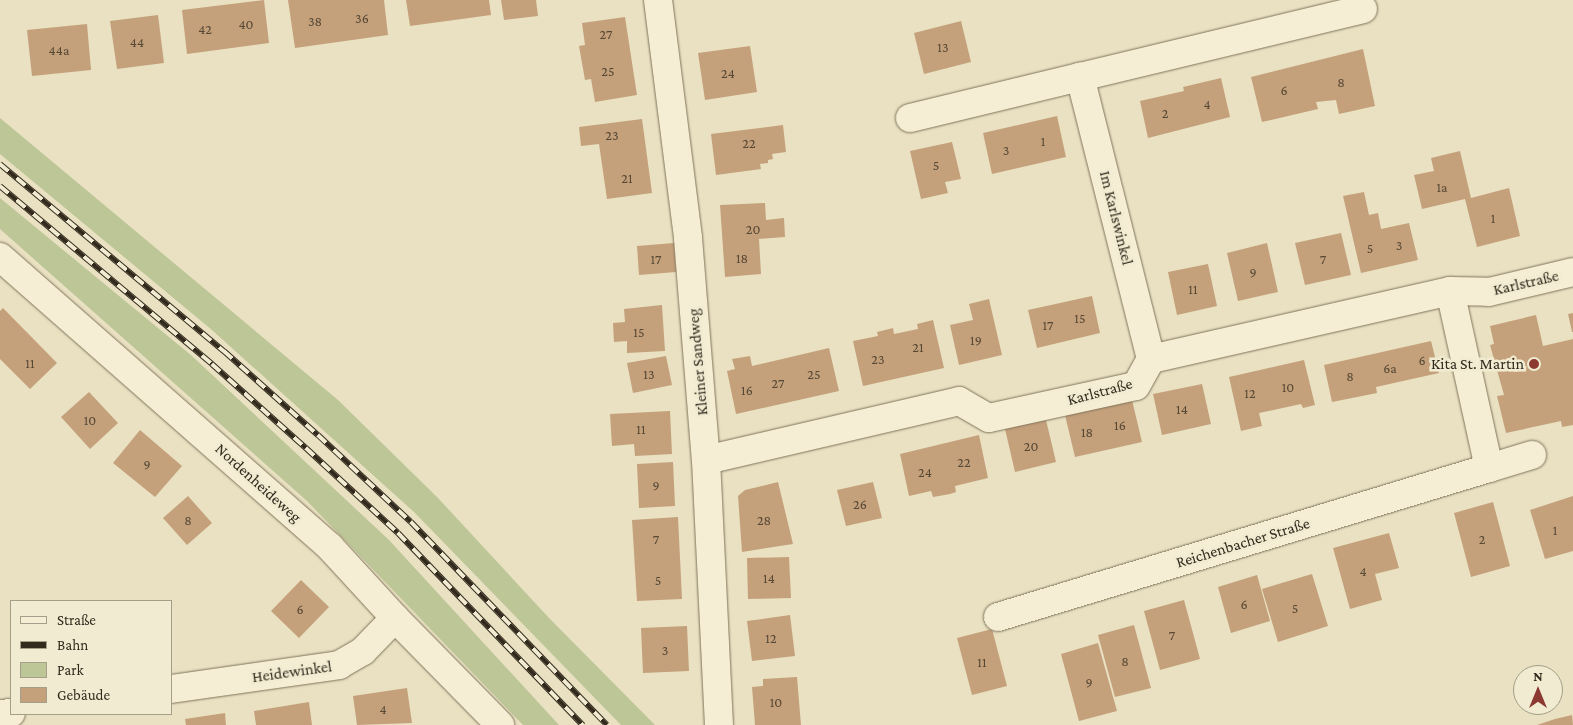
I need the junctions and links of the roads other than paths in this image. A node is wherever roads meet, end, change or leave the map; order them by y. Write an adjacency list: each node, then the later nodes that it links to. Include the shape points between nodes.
1 (658, 0): 10 (street, Kleiner Sandweg, via 687,228)
2 (1363, 9): 3 (street)
3 (1080, 77): 4 (street); 8 (street, Im Karlswinkel)
4 (910, 118)
5 (0, 257): 13 (street, Nordenheideweg, via 330,547)
6 (1573, 272): 7 (street, Karlstraße, via 1489,292)
7 (1450, 291): 8 (street, Karlstraße); 11 (street)
8 (1151, 359): 10 (street, Karlstraße, via 1136,386 989,418 959,401)
9 (1532, 455): 11 (street, Reichenbacher Straße)
10 (706, 460): 16 (street, Kleiner Sandweg)
11 (1489, 468): 12 (street, Reichenbacher Straße)
12 (998, 617)
13 (395, 618): 14 (street, Heidewinkel, via 363,651 339,665); 15 (street, Nordenheideweg)
14 (172, 690)
15 (500, 725)
16 (719, 725)

